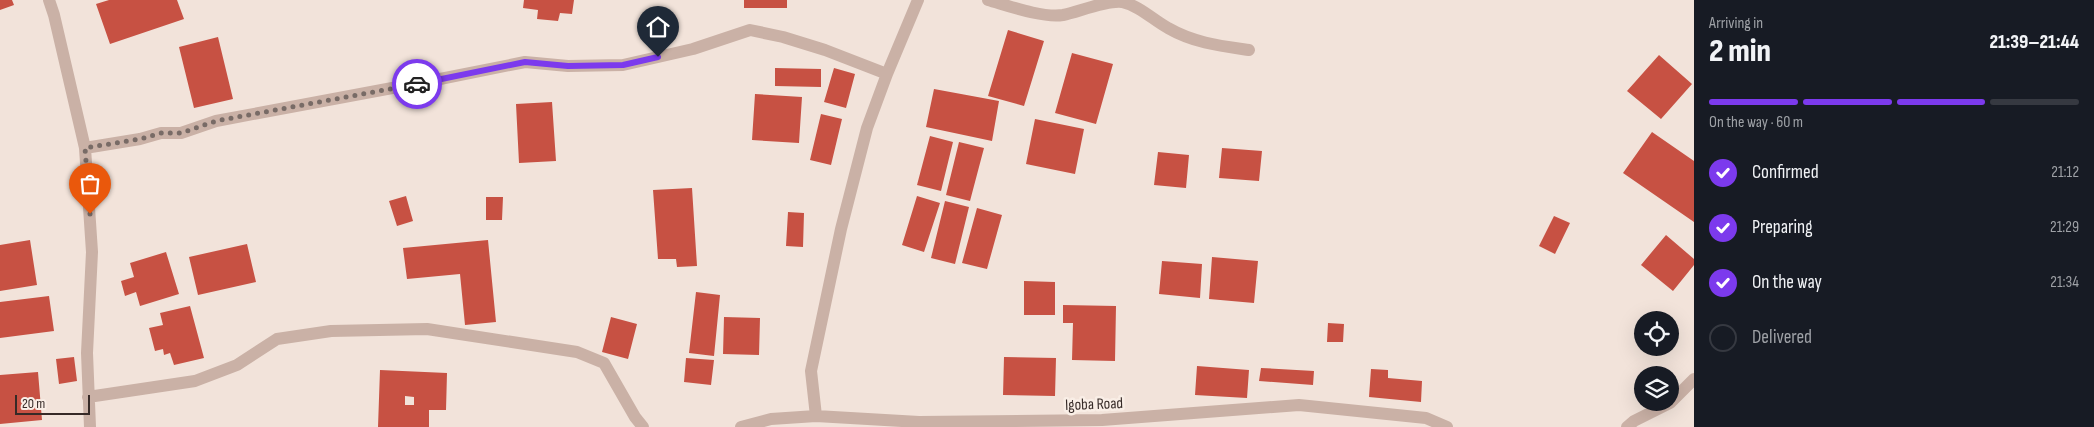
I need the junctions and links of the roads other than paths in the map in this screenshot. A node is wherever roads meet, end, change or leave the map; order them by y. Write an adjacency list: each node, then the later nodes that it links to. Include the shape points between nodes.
1 (49, 0): 6 (street)
2 (918, 0): 5 (street)
3 (988, 0): 4 (street, via 1028,12 1061,15 1086,7 1121,2 1144,12 1169,29 1203,43)
4 (1249, 50)
5 (887, 74): 6 (street, via 783,37 750,30 693,49 623,65 568,66 525,62 216,121 181,133 161,133); 9 (street, via 868,128 841,229 812,371)
6 (85, 148): 8 (street, via 92,252)
7 (1694, 379): 14 (street, via 1670,403)
8 (88, 398): 10 (street); 11 (street, via 195,381 238,366 277,339 331,331 427,329 577,352 604,363)
9 (816, 416): 12 (street, Igoba Road, via 771,419); 13 (street, Igoba Road, via 919,422 1092,420 1299,404 1426,418)
10 (90, 427)
11 (643, 427)
12 (741, 427)
13 (1447, 427)
14 (1627, 427)

